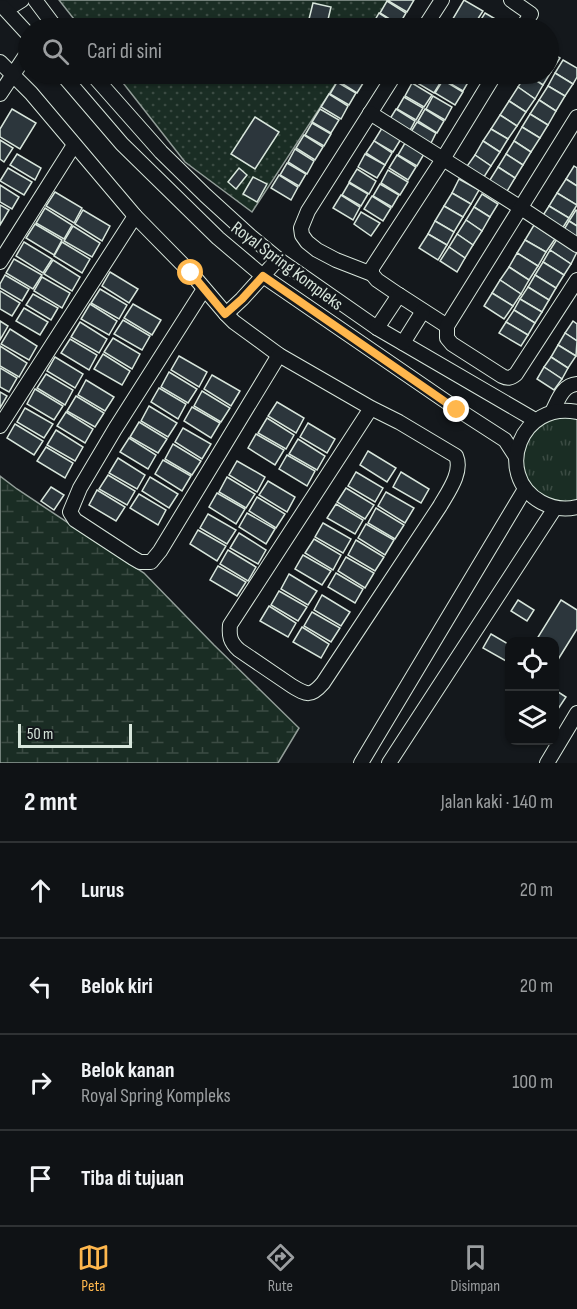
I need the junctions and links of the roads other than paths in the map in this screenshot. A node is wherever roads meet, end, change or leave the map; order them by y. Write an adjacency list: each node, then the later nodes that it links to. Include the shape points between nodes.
1 (22, 0): 5 (street)
2 (35, 0): 6 (street)
3 (442, 0): 7 (street)
4 (511, 0): 8 (street, via 531,14)
5 (1, 6): 9 (street)
6 (48, 18)
7 (430, 18)
8 (528, 18)
9 (18, 24)
10 (0, 62): 12 (street)
11 (18, 67): 12 (street)
12 (13, 74): 13 (street); 19 (street)
13 (18, 79)
14 (22, 84): 22 (street)
15 (71, 84): 30 (street, Royal Spring Kompleks, via 122,144 218,238)
16 (101, 84): 27 (street, Royal Spring Kompleks, via 161,152)
17 (389, 84): 20 (street)
18 (489, 84): 23 (street)
19 (0, 94)
20 (370, 113): 23 (street); 29 (street, via 301,228 307,242 317,250)
21 (577, 117): 24 (street)
22 (74, 145): 25 (street); 28 (street)
23 (443, 159): 24 (street); 29 (street, via 372,268)
24 (521, 208): 26 (street); 36 (street)
25 (135, 216): 32 (street); 45 (street)
26 (577, 245)
27 (278, 259): 30 (street); 37 (street, Royal Spring Kompleks)
28 (0, 262)
29 (372, 274): 33 (street)
30 (263, 276): 35 (street); 46 (street, Royal Spring Kompleks, via 505,440)
31 (577, 280): 36 (street, via 516,374 507,379 452,344 447,338)
32 (204, 289): 35 (street); 39 (street, via 80,488 70,512 75,520 140,562 151,562)
33 (399, 295): 34 (street); 37 (street)
34 (423, 311): 36 (street); 38 (street)
35 (225, 314): 39 (street)
36 (447, 326)
37 (377, 328): 38 (street, Royal Spring Kompleks)
38 (403, 343): 44 (street, Royal Spring Kompleks)
39 (279, 355): 41 (street)
40 (577, 384): 42 (street, via 566,388)
41 (371, 408): 41 (street, via 456,456 458,466 440,506 323,683 309,694 238,650 229,635 230,625)
42 (552, 412): 43 (street); 44 (street)
43 (577, 412)
44 (535, 420): 46 (street, via 522,437)
45 (0, 426)
46 (516, 458): 47 (street)
47 (525, 489): 49 (street, via 538,501); 51 (street)
48 (577, 507): 49 (street)
49 (555, 508): 52 (street)
50 (577, 713): 53 (street)
51 (361, 763)
52 (390, 763)
53 (546, 763)

